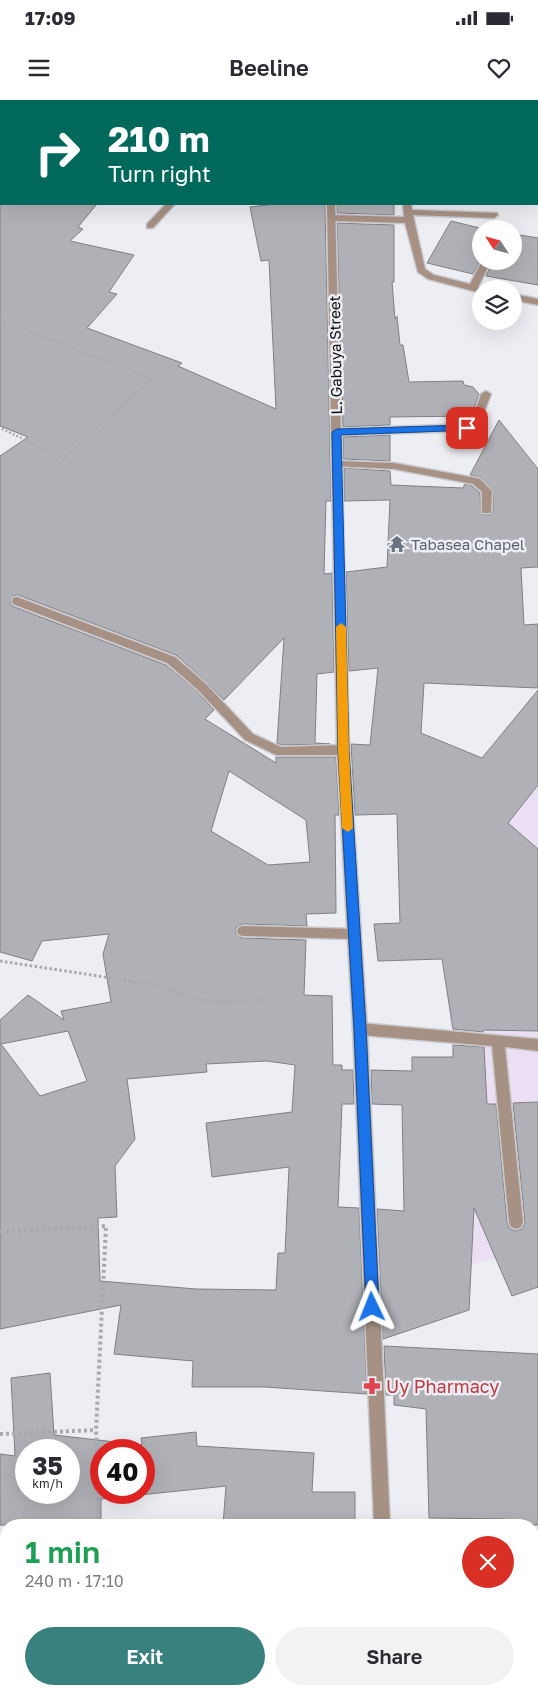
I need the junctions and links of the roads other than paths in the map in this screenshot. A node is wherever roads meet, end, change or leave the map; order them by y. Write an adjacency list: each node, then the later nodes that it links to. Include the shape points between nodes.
1 (169, 205): 6 (street)
2 (331, 205): 5 (street, L. Gabuya Street)
3 (408, 212): 4 (street); 5 (street); 7 (street, via 421,270 431,277)
4 (494, 215)
5 (332, 218): 11 (street, L. Gabuya Street)
6 (150, 226)
7 (472, 288)
8 (522, 299): 9 (street)
9 (538, 302)
10 (486, 394): 11 (street, via 475,426)
11 (337, 432): 12 (street, L. Gabuya Street)
12 (338, 464): 13 (street, via 394,466 476,481 486,491); 15 (street, L. Gabuya Street)
13 (486, 511)
14 (17, 601): 15 (street, via 171,660 249,737 280,752)
15 (343, 750): 17 (street, L. Gabuya Street)
16 (243, 932): 17 (street)
17 (354, 934): 18 (street, L. Gabuya Street)
18 (360, 1029): 19 (street); 22 (street, L. Gabuya Street)
19 (498, 1042): 20 (street); 21 (street)
20 (538, 1045)
21 (516, 1222)
22 (382, 1519)

